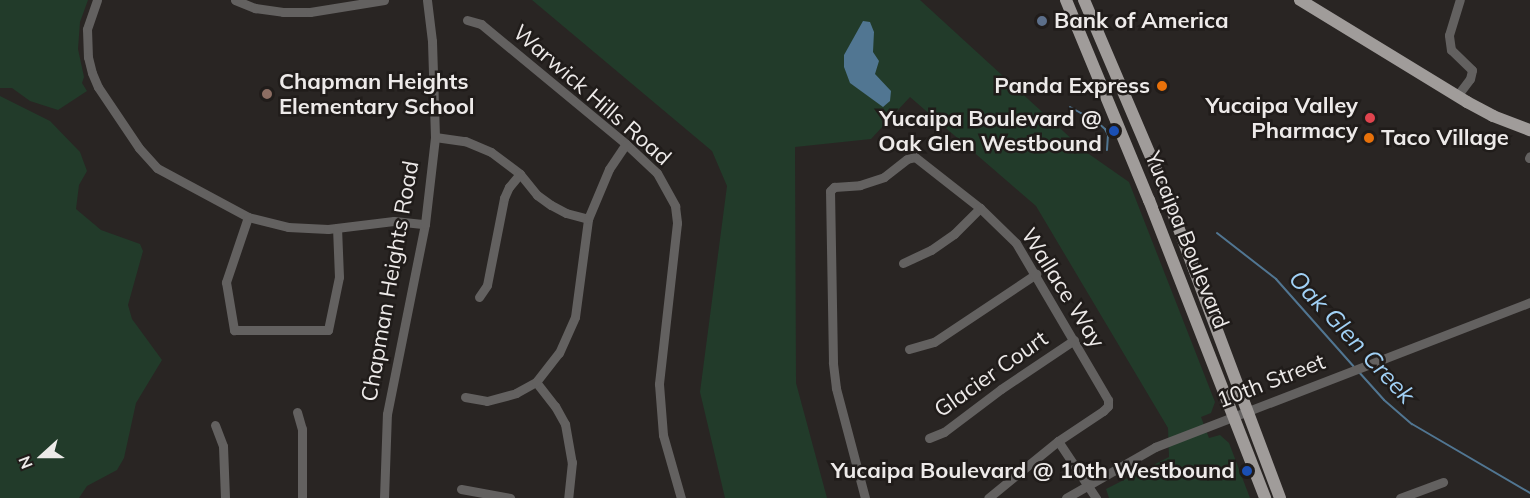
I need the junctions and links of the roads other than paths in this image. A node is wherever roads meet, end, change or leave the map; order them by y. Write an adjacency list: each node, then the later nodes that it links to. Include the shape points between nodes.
1 (97, 0): 17 (street, via 87,29 86,47 92,73 139,148 157,168)
2 (235, 0): 9 (street, via 283,12 310,12)
3 (384, 0): 9 (street)
4 (427, 0): 13 (street, Chapman Heights Road)
5 (1066, 0): 31 (main road, Yucaipa Boulevard)
6 (1084, 0): 29 (main road, Yucaipa Boulevard, via 1159,176)
7 (1300, 0): 11 (main road)
8 (1460, 0): 11 (street, via 1449,35 1451,50 1472,70)
9 (357, 2)
10 (467, 20): 14 (street, Warwick Hills Road, via 481,24)
11 (1457, 96): 12 (main road, via 1493,116)
12 (1530, 129)
13 (435, 137): 15 (street, via 477,145); 19 (street, Chapman Heights Road)
14 (626, 144): 18 (street, via 609,169); 43 (street, Warwick Hills Road, via 657,173 675,206 677,223 659,401 663,435)
15 (520, 174): 18 (street, via 551,205); 23 (street, via 504,198 487,285)
16 (980, 208): 21 (street, via 954,234); 22 (street, Wallace Way, via 1016,243); 44 (street, Wallace Way, via 915,157 884,177 830,191 833,362 836,388)
17 (248, 217): 20 (street, via 288,227); 20 (street, via 226,282 234,330 328,330 339,278)
18 (588, 219): 27 (street, via 575,317 559,353)
19 (425, 224): 20 (street, via 394,221); 40 (street, Chapman Heights Road, via 387,414)
20 (337, 228)
21 (903, 263)
22 (1036, 274): 25 (street, Wallace Way); 26 (street, via 934,342)
23 (479, 297)
24 (1530, 302): 29 (street, 10th Street)
25 (1074, 340): 33 (street, Glacier Court, via 944,432); 34 (street, Wallace Way, via 1108,406)
26 (909, 349)
27 (536, 382): 28 (street, via 516,393 487,401); 42 (street, via 565,424 572,462)
28 (465, 397)
29 (1247, 411): 31 (street, 10th Street); 49 (main road, Yucaipa Boulevard)
30 (297, 412): 39 (street, via 302,429)
31 (1234, 416): 36 (street, 10th Street, via 1155,447); 48 (main road, Yucaipa Boulevard)
32 (214, 425): 38 (street, via 223,446)
33 (929, 438)
34 (1058, 441): 36 (street); 45 (street, Wallace Way)
35 (1443, 482): 50 (street)
36 (1089, 484): 46 (street, 10th Street); 47 (street)
37 (461, 489): 41 (street)
38 (225, 498)
39 (302, 498)
40 (384, 498)
41 (510, 498)
42 (568, 498)
43 (681, 498)
44 (865, 498)
45 (988, 498)
46 (1066, 498)
47 (1096, 498)
48 (1265, 498)
49 (1280, 498)
50 (1400, 498)

